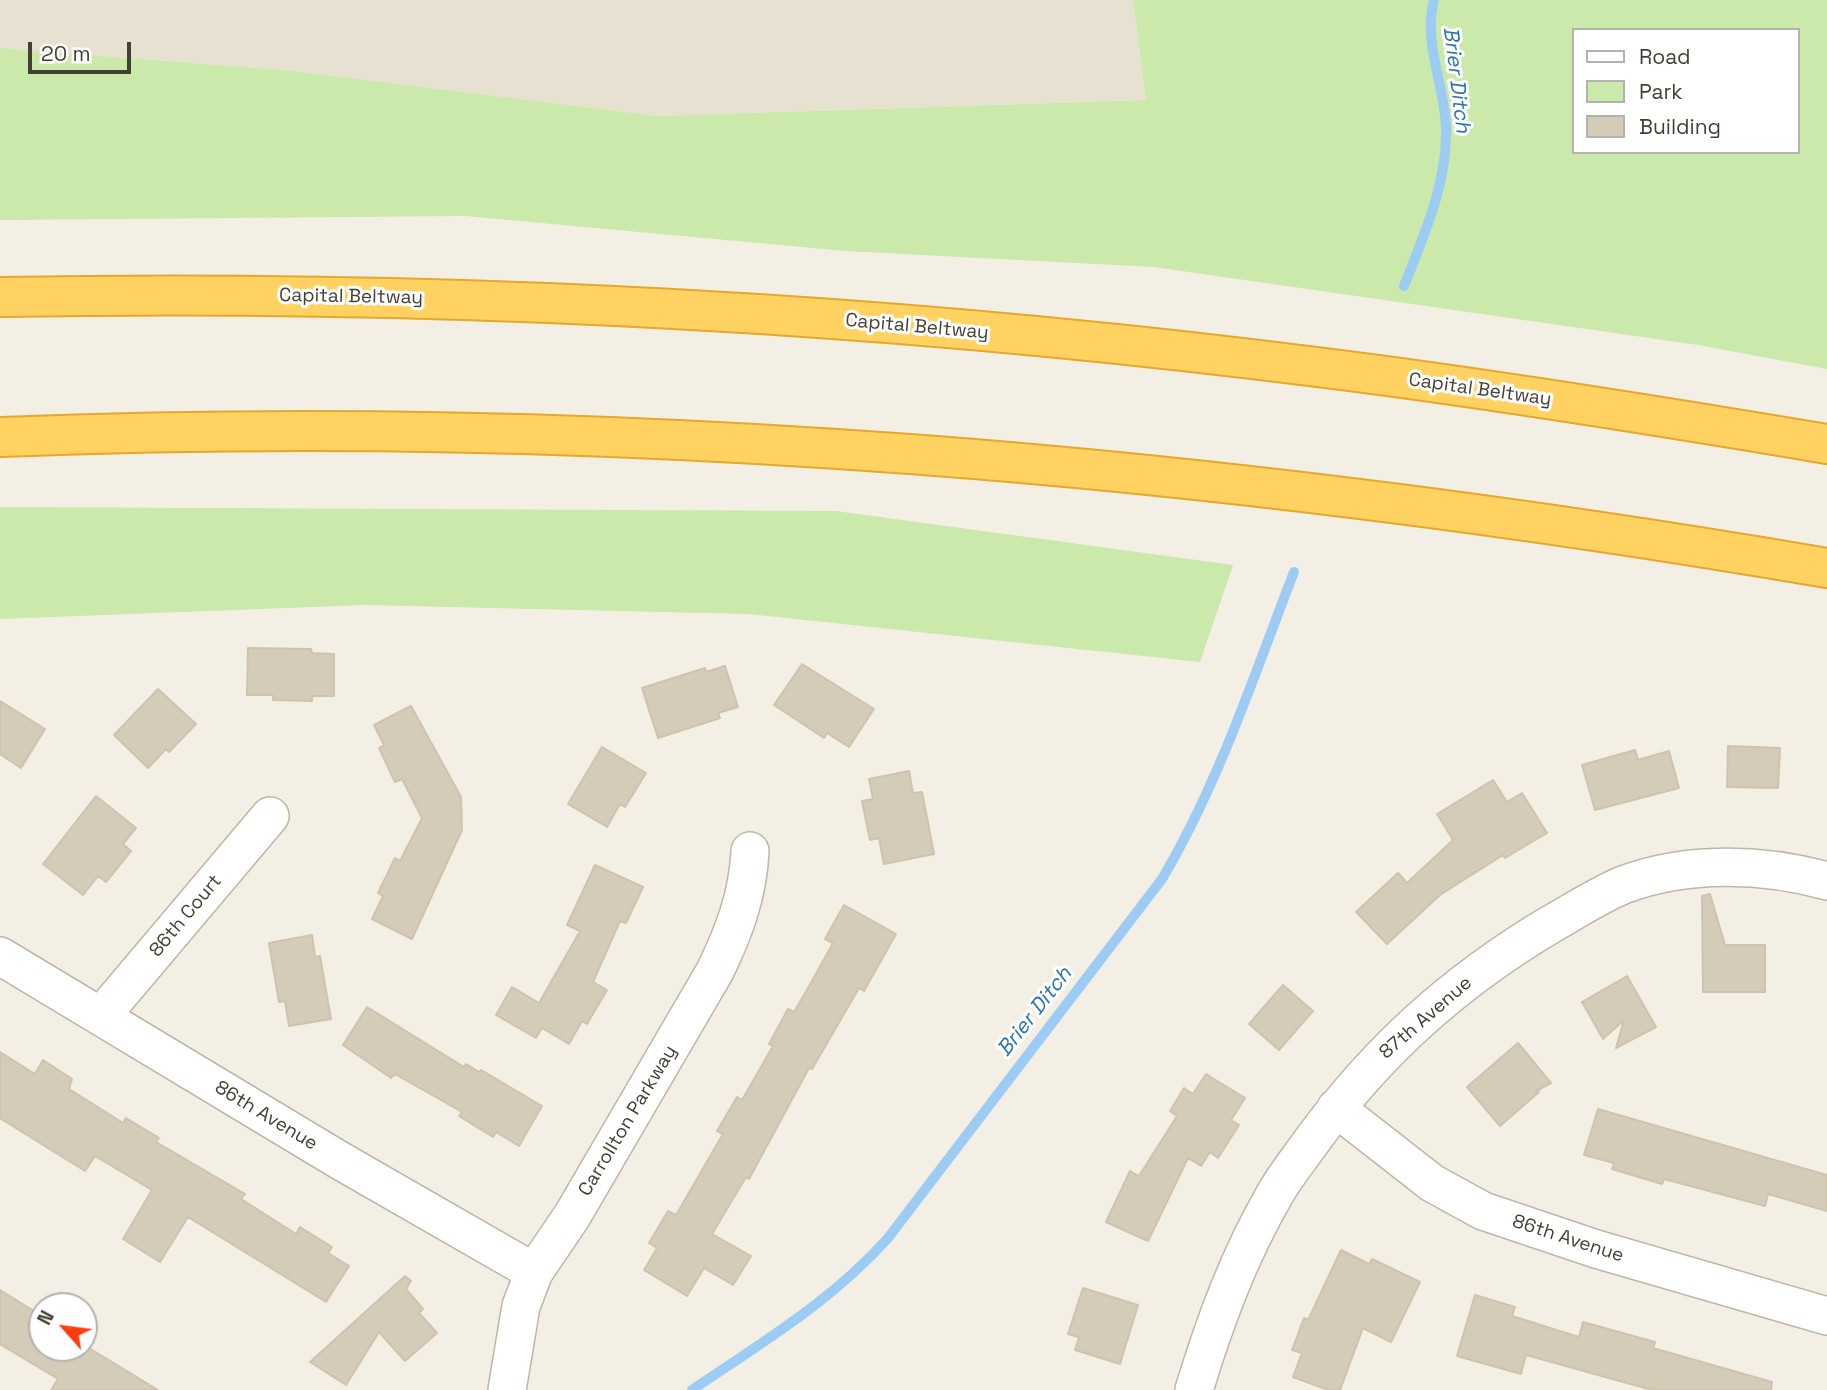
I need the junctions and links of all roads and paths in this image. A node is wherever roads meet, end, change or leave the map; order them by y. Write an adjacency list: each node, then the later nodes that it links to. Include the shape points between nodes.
1 (0, 297): 3 (highway, Capital Beltway, via 320,295 820,319 1324,368 1614,408)
2 (0, 437): 4 (highway, via 317,429 815,445 1034,461 1307,490 1601,529)
3 (1827, 444)
4 (1827, 568)
5 (270, 816): 9 (street, 86th Court)
6 (750, 851): 11 (street, Carrollton Parkway, via 735,931 715,971)
7 (1827, 881): 10 (street, 87th Avenue, via 1762,868 1706,867 1624,885 1526,939 1455,988 1397,1038)
8 (0, 956): 9 (street, 86th Avenue)
9 (102, 1015): 11 (street, 86th Avenue)
10 (1336, 1108): 12 (street, 86th Avenue, via 1432,1183 1483,1210 1596,1250); 14 (street, 87th Avenue, via 1276,1191 1244,1251 1223,1300)
11 (534, 1272): 13 (street, Carrollton Parkway, via 520,1306)
12 (1827, 1316)
13 (507, 1390)
14 (1195, 1390)

